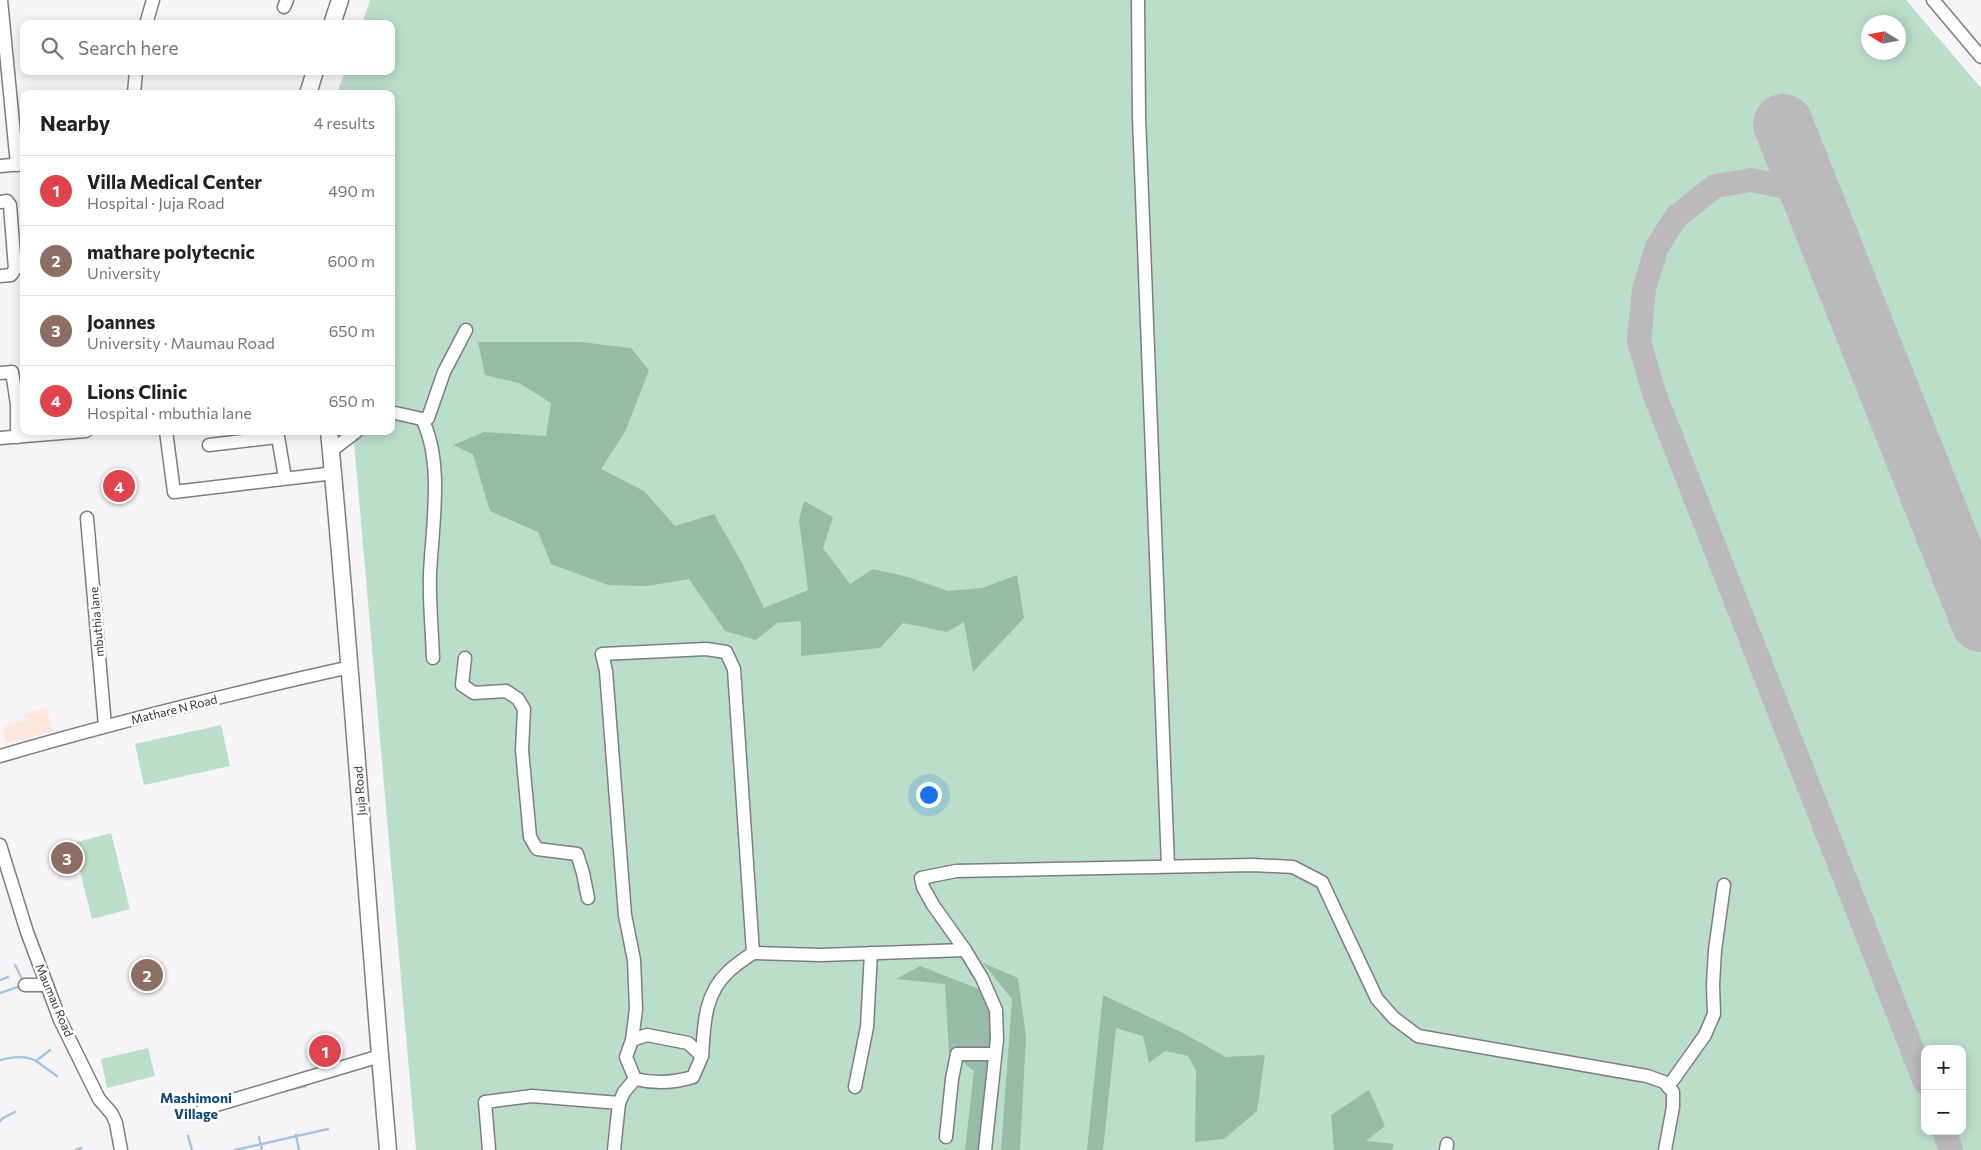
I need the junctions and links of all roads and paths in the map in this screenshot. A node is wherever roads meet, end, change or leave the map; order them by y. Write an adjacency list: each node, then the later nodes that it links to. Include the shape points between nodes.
1 (154, 0): 6 (street)
2 (340, 0): 7 (main road)
3 (1138, 0): 43 (street, via 1139,117)
4 (1934, 0): 8 (street)
5 (1, 8): 9 (street)
6 (147, 20)
7 (333, 20)
8 (1981, 58)
9 (4, 68): 14 (street)
10 (136, 75): 12 (street)
11 (313, 75): 13 (main road)
12 (134, 90)
13 (309, 90)
14 (6, 127): 15 (street)
15 (20, 164): 16 (street)
16 (0, 166)
17 (0, 202): 18 (street, via 9,203)
18 (18, 219): 19 (street, via 14,272)
19 (0, 276)
20 (466, 330): 23 (street, via 444,372 428,418)
21 (0, 373): 30 (street, via 12,372 17,404)
22 (395, 413): 23 (street)
23 (422, 419): 37 (street, via 429,434 434,462 430,575)
24 (40, 435): 30 (street)
25 (167, 435): 35 (street, via 174,492)
26 (271, 435): 32 (street)
27 (277, 435): 35 (street)
28 (329, 435): 33 (main road, Juja Road)
29 (352, 435): 33 (street)
30 (17, 437): 31 (street)
31 (0, 438)
32 (209, 445)
33 (331, 451): 34 (main road, Juja Road)
34 (334, 473): 35 (street); 39 (main road, Juja Road)
35 (285, 478)
36 (87, 518): 40 (street, mbuthia lane)
37 (433, 658)
38 (466, 658): 45 (street, via 462,685 474,693 506,691 518,699 524,709 522,750 530,837 537,849 577,854)
39 (350, 667): 40 (street, Mathare N Road); 53 (main road, Juja Road)
40 (105, 726): 41 (street, Mathare N Road)
41 (0, 756)
42 (0, 845): 50 (street, Maumau Road)
43 (1168, 866): 46 (street, via 956,871 921,878 933,904); 57 (street, via 1253,864 1293,867 1322,882 1377,998 1394,1018 1418,1036 1647,1076 1664,1082)
44 (1724, 885): 57 (street, via 1712,985 1714,1014 1705,1035)
45 (588, 898)
46 (965, 950): 48 (street); 52 (street, via 996,1010)
47 (752, 953): 48 (street); 51 (street, via 734,669 726,652 706,649 602,654 606,671 624,914 634,960 636,1009); 54 (street, via 726,973 713,992 705,1014)
48 (871, 953): 56 (street, via 867,1027)
49 (25, 985): 50 (street)
50 (48, 985): 61 (street, Maumau Road, via 60,1020 99,1099 116,1123)
51 (632, 1040): 54 (street, via 647,1035 688,1043); 55 (street, via 626,1057)
52 (995, 1054): 60 (street, via 957,1054); 65 (street)
53 (380, 1056): 59 (street); 62 (main road, Juja Road)
54 (702, 1056): 55 (street, via 693,1077 651,1083)
55 (635, 1079): 58 (street)
56 (855, 1087)
57 (1668, 1087): 66 (street, via 1674,1092)
58 (619, 1103): 63 (street, via 532,1096 486,1102); 64 (street)
59 (203, 1109)
60 (946, 1137)
61 (121, 1150)
62 (388, 1150)
63 (490, 1150)
64 (614, 1150)
65 (985, 1150)
66 (1664, 1150)

